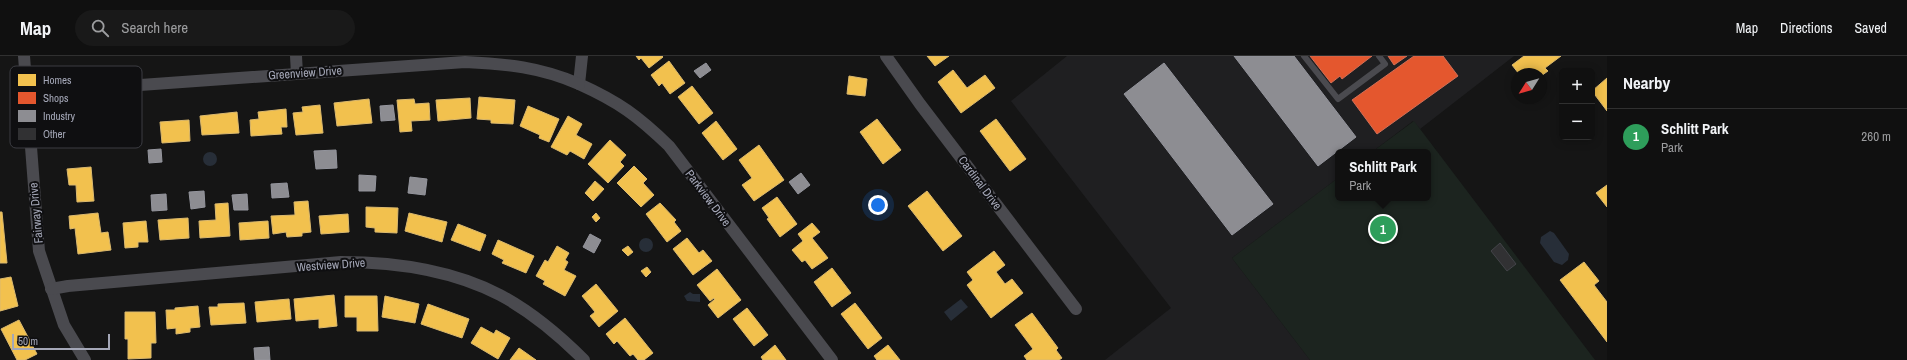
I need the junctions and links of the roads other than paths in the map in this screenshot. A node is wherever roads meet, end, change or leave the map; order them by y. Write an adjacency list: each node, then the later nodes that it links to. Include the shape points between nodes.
1 (24, 56): 7 (street, Fairway Drive)
2 (296, 56): 8 (street)
3 (582, 56): 9 (street)
4 (886, 56): 13 (street, Cardinal Drive)
5 (1304, 56): 6 (lane, via 1338,99 1385,64)
6 (1379, 56)
7 (25, 66)
8 (297, 74): 9 (street, Greenview Drive, via 465,62 509,64 543,70); 10 (street, Greenview Drive)
9 (579, 84): 16 (street, Parkview Drive, via 609,97 641,119 669,146)
10 (142, 86)
11 (32, 148): 12 (street, Fairway Drive, via 40,251)
12 (51, 289): 14 (street, Fairway Drive, via 64,325); 15 (street, Westview Drive, via 341,262 377,262 446,274 499,294 539,319)
13 (1076, 309)
14 (85, 360)
15 (584, 360)
16 (832, 360)

